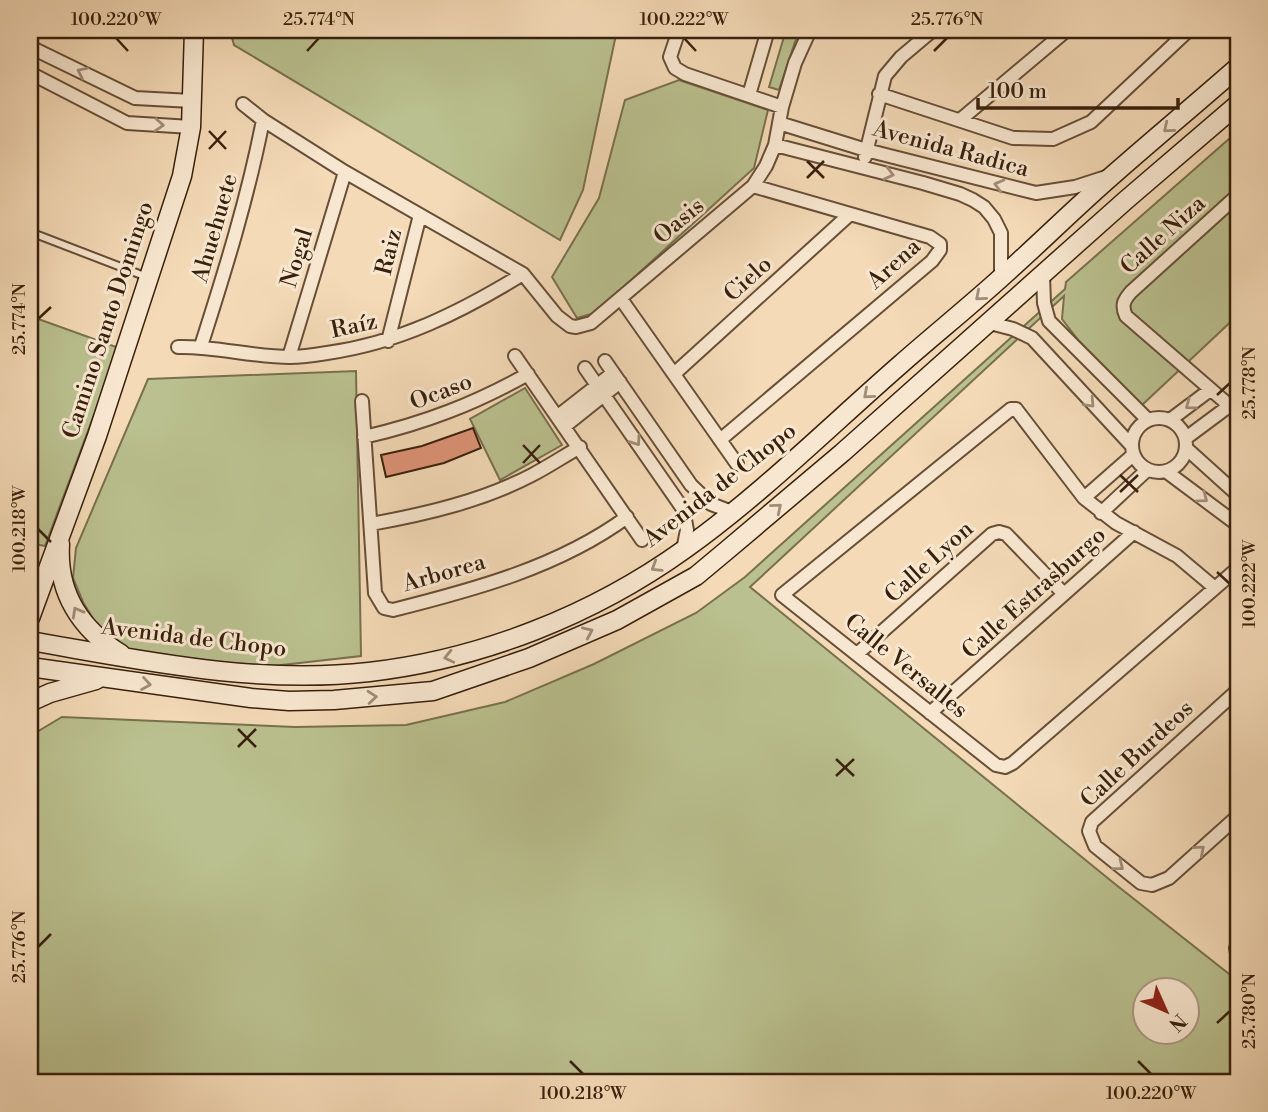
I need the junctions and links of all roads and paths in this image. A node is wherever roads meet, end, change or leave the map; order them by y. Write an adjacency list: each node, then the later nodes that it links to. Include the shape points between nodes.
1 (194, 30): 14 (street, Camino Santo Domingo)
2 (678, 30): 12 (street, via 670,57 676,68)
3 (768, 30): 12 (street)
4 (810, 30): 17 (street, Oasis)
5 (933, 30): 11 (street, via 885,76)
6 (1067, 30): 20 (street)
7 (1189, 30): 20 (street, via 1121,96 1074,131 1053,139 1013,138)
8 (30, 47): 14 (street, one-way to 8, via 135,98)
9 (1238, 67): 13 (street, Avenida de Chopo)
10 (30, 73): 22 (street, one-way to 22, via 127,123)
11 (879, 94): 20 (street); 24 (street)
12 (749, 95): 17 (street)
13 (1202, 99): 18 (street); 27 (street, Avenida de Chopo, one-way to 27)
14 (192, 101): 22 (street, Camino Santo Domingo)
15 (243, 104): 19 (street)
16 (1238, 104): 18 (street)
17 (782, 107): 21 (street, Oasis)
18 (1220, 119): 34 (street)
19 (263, 120): 26 (street); 42 (street, Ahuehuete, via 253,173)
20 (960, 120)
21 (779, 123): 23 (street, Oasis); 24 (street, Avenida Radica)
22 (191, 127): 35 (street, Camino Santo Domingo, via 182,176)
23 (775, 145): 25 (street, Avenida Radica); 28 (street, Oasis)
24 (866, 150): 25 (street); 27 (street, Avenida Radica, one-way to 24, via 1036,193)
25 (862, 168): 36 (street, Avenida Radica, one-way to 36, via 960,194 984,207 1001,233)
26 (345, 172): 30 (street); 45 (street, Nogal)
27 (1112, 175): 36 (street, Avenida de Chopo)
28 (754, 186): 31 (street, Arena); 37 (street, Oasis)
29 (1238, 195): 52 (street, Calle Niza, via 1124,301 1126,316)
30 (420, 215): 33 (street); 41 (street, Raiz)
31 (849, 215): 49 (street, Cielo); 60 (street, Arena, via 934,239 940,250)
32 (30, 232): 35 (lane)
33 (523, 274): 37 (street, Oasis, via 563,323 576,327 591,323); 41 (street, Raíz, via 443,319)
34 (1043, 275): 38 (street); 39 (street)
35 (149, 278): 75 (street, Camino Santo Domingo)
36 (1001, 278): 58 (street, Avenida de Chopo, one-way to 58)
37 (621, 299): 49 (street)
38 (1049, 321): 40 (street); 55 (street)
39 (990, 323): 40 (street); 64 (street)
40 (1032, 338): 63 (street, one-way to 63)
41 (388, 341): 45 (street, Raíz)
42 (201, 346): 43 (street, Raíz); 45 (street, Raíz)
43 (178, 347)
44 (515, 356): 48 (street)
45 (289, 357)
46 (605, 361): 50 (street)
47 (585, 368): 51 (street)
48 (528, 374): 57 (street); 59 (street, Ocaso, via 449,413)
49 (674, 374): 60 (street)
50 (616, 377): 51 (street); 70 (street, via 691,485 711,503)
51 (601, 390): 57 (street); 78 (street, one-way to 78, via 684,509 687,530)
52 (1210, 390): 54 (street); 56 (street, one-way to 56)
53 (362, 401): 59 (street, Arborea)
54 (1234, 410): 61 (street)
55 (1148, 420): 56 (street); 63 (street, via 1133,435)
56 (1170, 420): 61 (street, via 1180,427)
57 (561, 421): 62 (street)
58 (824, 433): 64 (street); 70 (street, Avenida de Chopo)
59 (364, 437): 73 (street, Arborea)
60 (720, 440): 65 (street)
61 (1186, 444): 67 (street, via 1183,459); 68 (street)
62 (580, 447): 72 (street); 73 (street, via 480,497 426,514)
63 (1132, 450): 66 (street); 69 (street)
64 (842, 453): 88 (street, one-way to 64, via 289,701 433,691 529,658 617,620 696,576)
65 (737, 464)
66 (1147, 470): 67 (street); 71 (street)
67 (1167, 472): 74 (street, one-way to 74)
68 (1238, 495)
69 (1084, 498): 71 (street); 85 (street, Calle Versalles, via 1016,409 1006,412 782,594)
70 (732, 512): 78 (street, Avenida de Chopo)
71 (1101, 513): 76 (street)
72 (627, 517): 73 (street, Arborea, via 521,572 393,610 380,605 375,593); 77 (street)
73 (371, 524)
74 (1238, 525)
75 (61, 530): 81 (street, Camino Santo Domingo); 86 (street, one-way to 75, via 96,637 76,612 63,578)
76 (1133, 532): 80 (street, via 1177,556); 82 (street, Calle Estrasburgo)
77 (642, 540)
78 (683, 550): 86 (street, Avenida de Chopo, one-way to 86, via 613,595 540,628 474,652 427,662 370,672 285,674)
79 (1238, 568): 80 (street)
80 (1215, 588): 91 (street, Calle Versalles, via 1013,764 996,765)
81 (35, 590): 83 (street, Camino Santo Domingo)
82 (1064, 594): 85 (street, Calle Lyon, via 999,531); 91 (street, Calle Estrasburgo)
83 (30, 618)
84 (30, 641): 86 (street, Avenida de Chopo)
85 (857, 654): 91 (street, Calle Versalles)
86 (127, 657)
87 (30, 667): 88 (street)
88 (106, 678): 90 (street)
89 (1238, 690): 92 (street, Calle Burdeos, one-way to 92, via 1092,822 1089,831 1095,846 1141,883 1152,885 1169,878)
90 (30, 702)
91 (930, 713)
92 (1238, 817)
93 (1238, 944): 94 (street)
94 (1238, 958)

